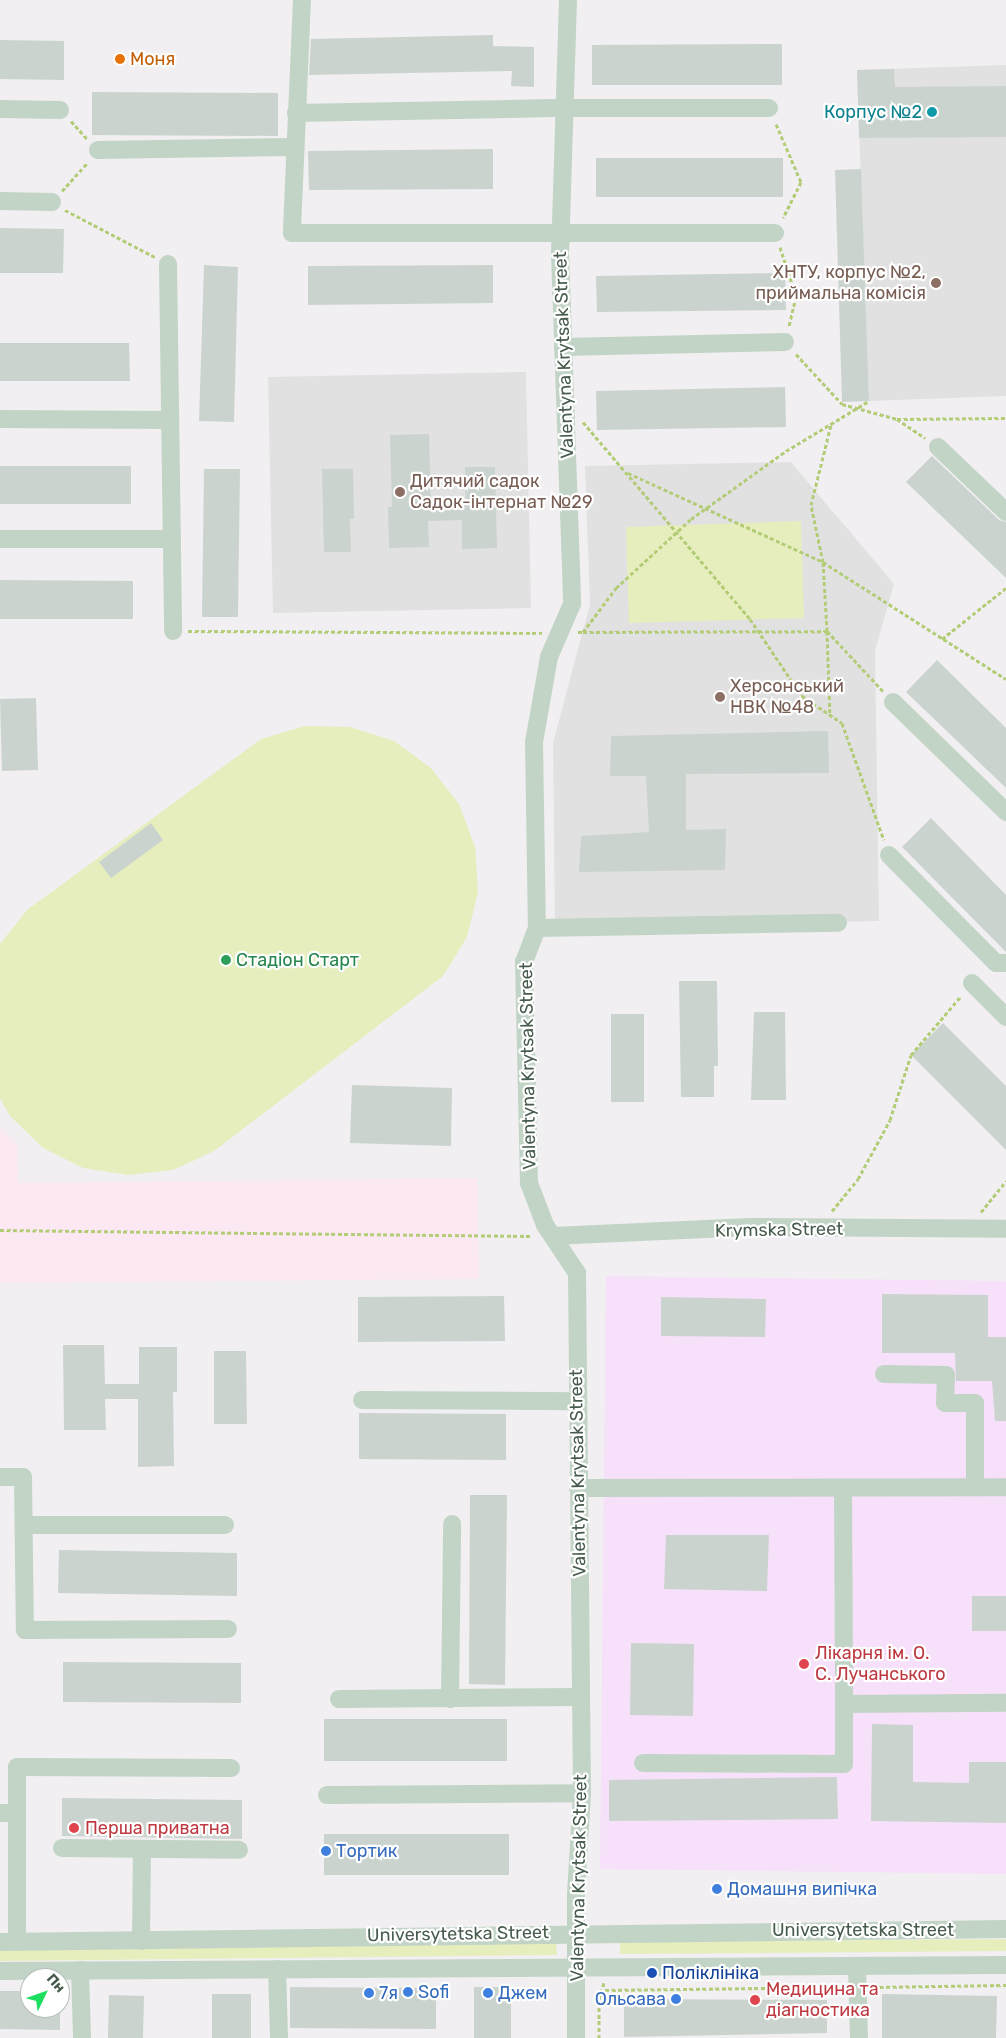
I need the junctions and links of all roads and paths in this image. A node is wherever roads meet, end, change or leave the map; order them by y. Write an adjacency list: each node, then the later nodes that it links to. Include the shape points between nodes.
1 (302, 0): 7 (street)
2 (568, 0): 3 (street, Valentyna Krytsak Street)
3 (564, 108): 4 (street); 7 (street); 12 (street, Valentyna Krytsak Street)
4 (769, 108): 13 (path, via 801,182)
5 (0, 109): 6 (street)
6 (60, 110): 9 (path)
7 (296, 113): 8 (street)
8 (295, 147): 9 (street); 12 (street, via 292,233)
9 (98, 150): 11 (path)
10 (0, 201): 11 (street)
11 (52, 202): 14 (path)
12 (560, 233): 13 (street); 16 (street, Valentyna Krytsak Street)
13 (775, 233): 15 (path, via 796,296)
14 (168, 264): 23 (street)
15 (786, 342): 16 (street); 19 (path, via 842,404)
16 (563, 347): 17 (street, Valentyna Krytsak Street)
17 (565, 400): 26 (path); 38 (street, Valentyna Krytsak Street, via 572,604)
18 (869, 401): 19 (path)
19 (857, 408): 21 (path); 24 (path)
20 (0, 418): 23 (street)
21 (897, 418): 22 (path); 25 (path)
22 (1006, 418)
23 (170, 420): 31 (street)
24 (831, 424): 27 (path); 32 (path, via 811,505)
25 (938, 447): 28 (street)
26 (625, 472): 27 (path); 29 (path)
27 (704, 508): 29 (path); 32 (path)
28 (1006, 512)
29 (676, 532): 35 (path); 37 (path, via 616,588)
30 (0, 539): 31 (street)
31 (172, 539): 34 (street)
32 (823, 562): 36 (path); 39 (path)
33 (1006, 588): 39 (path)
34 (173, 630): 38 (path)
35 (758, 631): 36 (path); 37 (path); 42 (path, via 802,696)
36 (827, 631): 41 (path); 42 (path)
37 (583, 632): 38 (path)
38 (559, 633): 46 (street, Valentyna Krytsak Street, via 549,657 534,742)
39 (942, 639): 40 (path)
40 (1006, 679)
41 (893, 702): 43 (street)
42 (830, 715): 44 (path, via 842,723)
43 (1006, 812)
44 (889, 855): 47 (street, via 996,963)
45 (838, 923): 46 (street)
46 (537, 928): 55 (street, Valentyna Krytsak Street, via 524,962 529,1183)
47 (1006, 963)
48 (972, 983): 49 (street); 51 (path, via 911,1055 886,1128 858,1179)
49 (1006, 1017)
50 (1006, 1181): 54 (path)
51 (818, 1228): 54 (street, Krymska Street); 55 (street, Krymska Street, via 750,1227)
52 (1006, 1229): 54 (street, Krymska Street)
53 (0, 1230): 55 (path)
54 (967, 1230)
55 (553, 1236): 58 (street, Valentyna Krytsak Street, via 577,1273)
56 (884, 1374): 60 (street, via 946,1375 945,1403 975,1403)
57 (362, 1400): 58 (street)
58 (577, 1402): 62 (street, Valentyna Krytsak Street)
59 (0, 1477): 66 (street, via 23,1477)
60 (975, 1487): 61 (street); 63 (street)
61 (1006, 1487)
62 (578, 1488): 63 (street); 68 (street, Valentyna Krytsak Street)
63 (843, 1488): 72 (street)
64 (225, 1524): 66 (street)
65 (452, 1524): 69 (street)
66 (24, 1525): 67 (street, via 25,1630)
67 (228, 1629)
68 (581, 1697): 69 (street); 75 (street, Valentyna Krytsak Street)
69 (450, 1699): 70 (street)
70 (339, 1700)
71 (1006, 1703): 72 (street)
72 (844, 1704): 73 (street, via 844,1764)
73 (643, 1763)
74 (231, 1768): 77 (street, via 17,1767)
75 (582, 1793): 76 (street); 82 (street, Valentyna Krytsak Street)
76 (327, 1795)
77 (8, 1813): 84 (street)
78 (62, 1848): 79 (street)
79 (142, 1849): 80 (street); 83 (street)
80 (239, 1850)
81 (1006, 1929): 82 (street, Universytetska Street)
82 (578, 1932): 83 (street, Universytetska Street); 85 (street, Valentyna Krytsak Street)
83 (140, 1941): 84 (street, Universytetska Street)
84 (8, 1942)
85 (577, 1965): 87 (street, Universytetska Street); 88 (street, Universytetska Street); 95 (street, Valentyna Krytsak Street)
86 (1006, 1966): 87 (street, Universytetska Street)
87 (857, 1967): 92 (street)
88 (277, 1969): 90 (street, Universytetska Street); 94 (street)
89 (0, 1970): 90 (street, Universytetska Street)
90 (80, 1970): 93 (street)
91 (1006, 1986): 92 (path)
92 (858, 1987): 96 (path, via 605,1990 599,1999); 97 (street)
93 (82, 2038)
94 (279, 2038)
95 (576, 2038)
96 (598, 2038)
97 (859, 2038)

